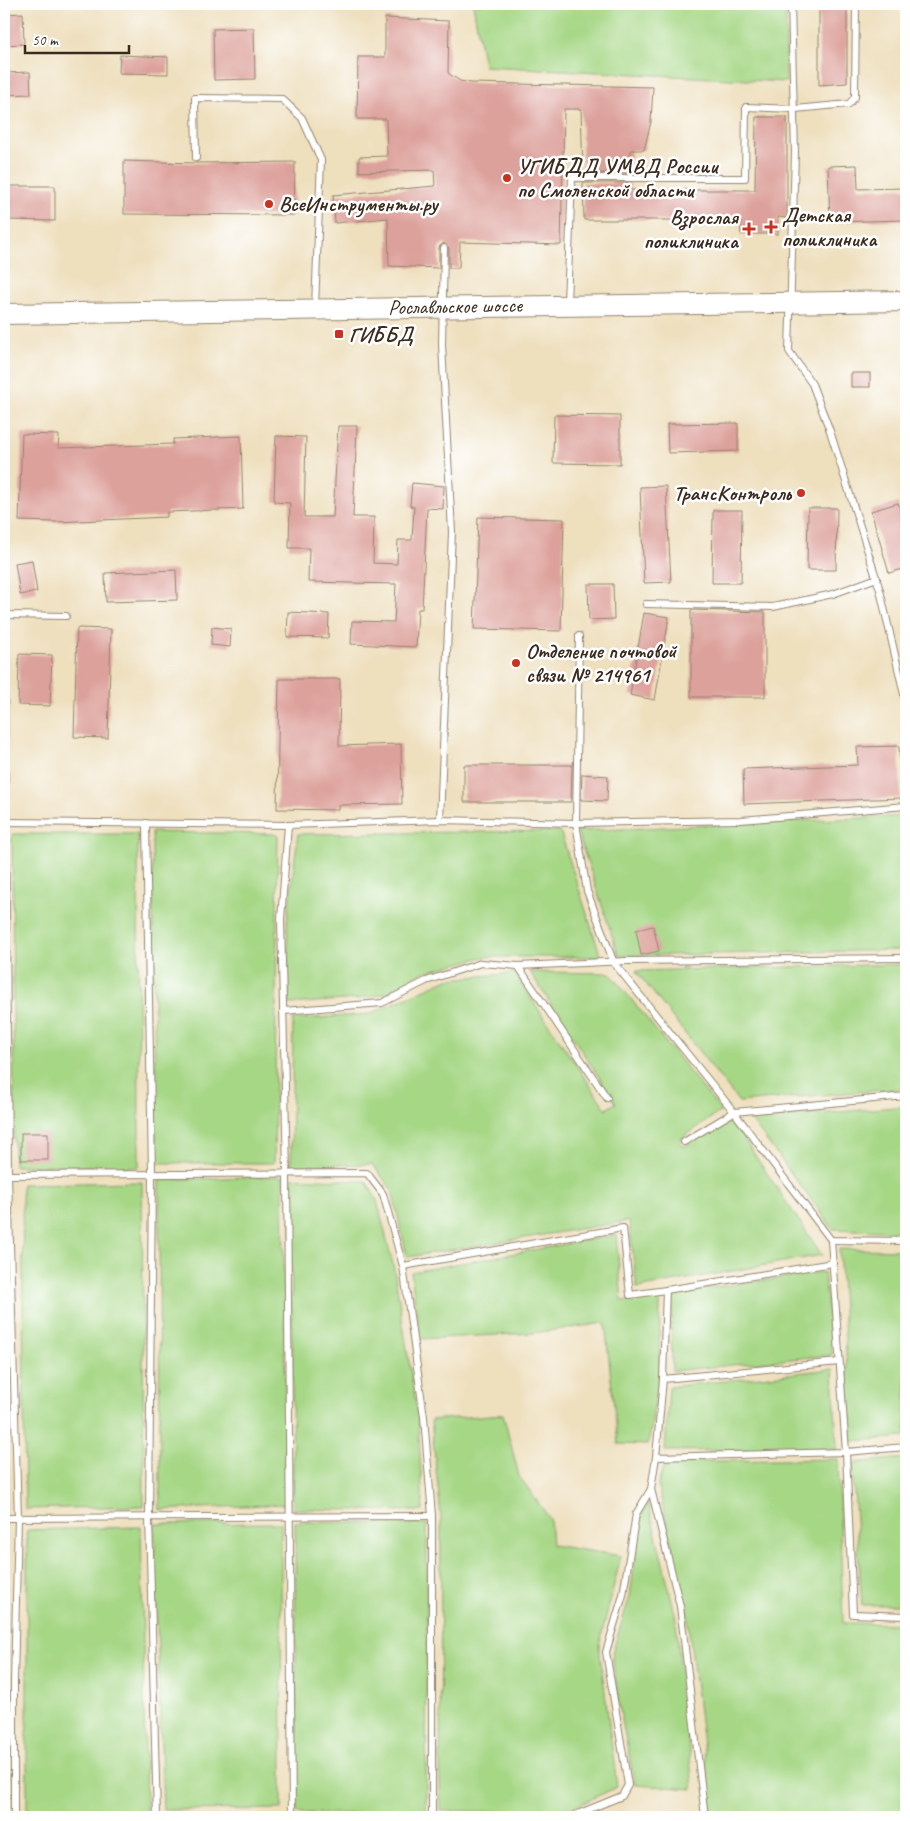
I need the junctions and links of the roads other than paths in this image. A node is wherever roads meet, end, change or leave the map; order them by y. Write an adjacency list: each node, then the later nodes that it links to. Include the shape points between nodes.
1 (791, 4): 3 (lane)
2 (856, 4): 3 (lane, via 855,97 849,104)
3 (795, 109): 7 (lane); 8 (lane, via 746,106 745,178 572,178)
4 (196, 158): 9 (lane, via 195,98 282,99 302,118 321,160)
5 (444, 248): 10 (lane)
6 (906, 301): 7 (main road, Рославльское шоссе)
7 (791, 302): 8 (main road, Рославльское шоссе); 12 (lane, via 789,351 812,384)
8 (567, 304): 10 (main road, Рославльское шоссе)
9 (315, 308): 10 (main road, Рославльское шоссе); 11 (main road, Рославльское шоссе)
10 (444, 308): 20 (lane, via 442,345 452,532)
11 (4, 314)
12 (877, 578): 13 (lane, via 832,594 773,607); 18 (lane)
13 (646, 604)
14 (4, 615): 15 (lane)
15 (66, 616)
16 (579, 636): 23 (lane)
17 (4, 655): 21 (lane)
18 (906, 703)
19 (906, 806): 23 (lane, via 741,820)
20 (440, 820): 23 (lane); 24 (lane)
21 (4, 822): 22 (lane); 35 (lane)
22 (146, 823): 24 (lane); 34 (lane)
23 (576, 823): 26 (lane, via 587,891)
24 (288, 825): 28 (lane, via 281,920)
25 (906, 958): 26 (lane)
26 (614, 963): 27 (lane); 31 (lane)
27 (518, 966): 28 (lane, via 481,964 426,981 382,1003); 30 (lane)
28 (283, 1011): 33 (lane)
29 (906, 1096): 31 (lane)
30 (607, 1098)
31 (734, 1112): 32 (lane); 36 (lane)
32 (684, 1142)
33 (287, 1172): 34 (lane); 39 (lane, via 368,1173 383,1194); 48 (lane)
34 (152, 1174): 35 (lane); 51 (lane)
35 (6, 1175): 50 (lane)
36 (831, 1240): 37 (lane); 38 (lane)
37 (906, 1241)
38 (833, 1263): 40 (lane); 41 (lane)
39 (403, 1266): 40 (lane, via 623,1228 630,1295); 47 (lane, via 424,1417)
40 (666, 1290): 42 (lane)
41 (839, 1362): 42 (lane); 44 (lane)
42 (663, 1379): 45 (lane)
43 (906, 1447): 44 (lane)
44 (846, 1452): 45 (lane); 52 (lane, via 853,1614)
45 (656, 1457): 46 (lane)
46 (651, 1489): 57 (lane, via 636,1514 623,1595 606,1652 628,1785 622,1796); 58 (lane, via 680,1606)
47 (432, 1516): 48 (lane); 56 (lane)
48 (288, 1517): 51 (lane); 55 (lane)
49 (4, 1518): 50 (lane)
50 (18, 1518): 51 (lane); 53 (lane)
51 (149, 1518): 54 (lane)
52 (906, 1616)
53 (14, 1817)
54 (156, 1817)
55 (292, 1817)
56 (432, 1817)
57 (570, 1817)
58 (705, 1817)

